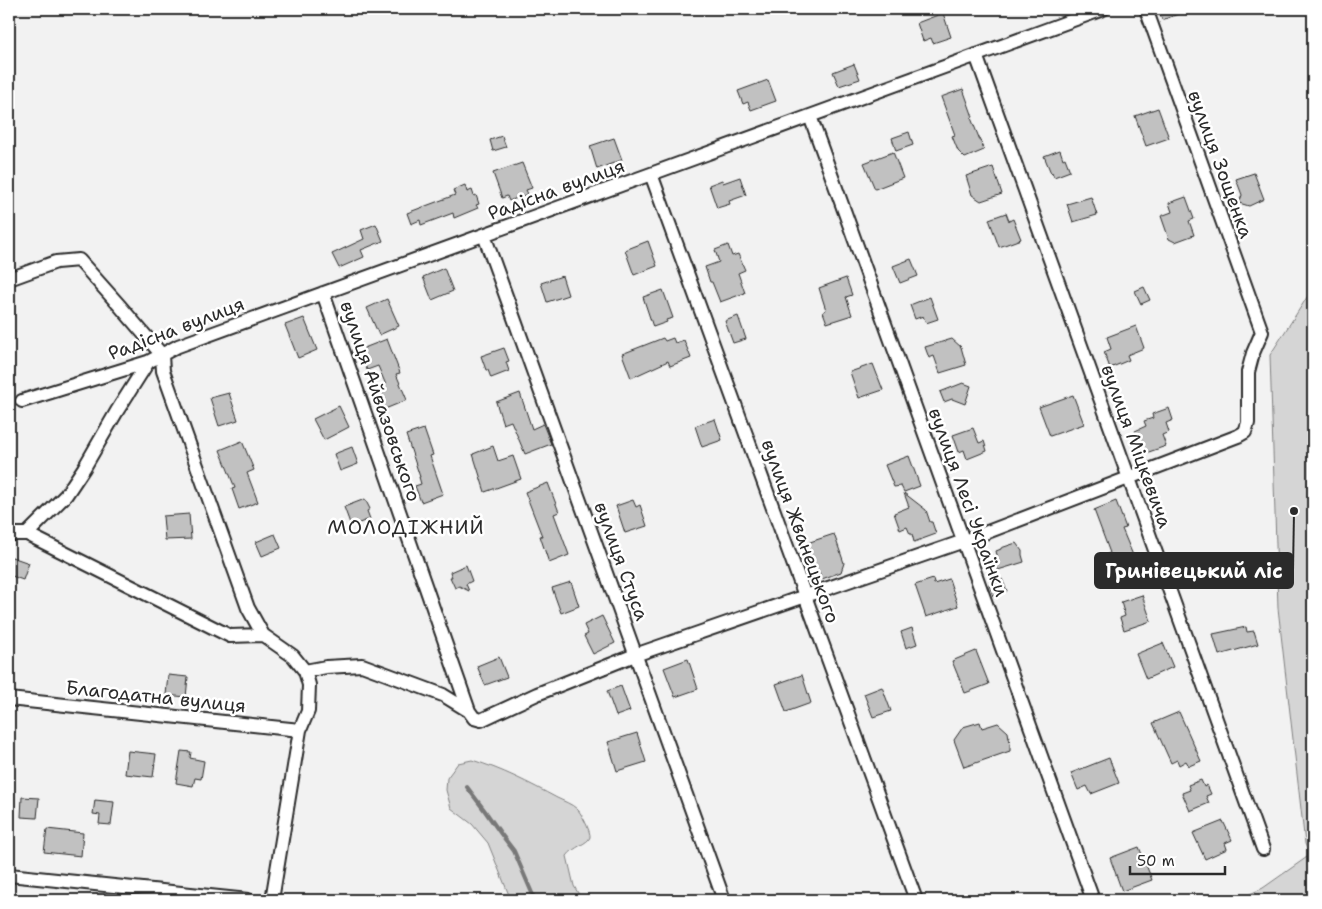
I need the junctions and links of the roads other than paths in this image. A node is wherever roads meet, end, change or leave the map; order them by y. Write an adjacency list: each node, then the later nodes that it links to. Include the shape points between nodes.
1 (1103, 9): 3 (street, Радісна вулиця)
2 (1146, 9): 12 (street, вулиця Зощенка, via 1262,332 1248,372 1248,423 1245,432)
3 (976, 55): 4 (street, Радісна вулиця); 12 (street, вулиця Міцкевича)
4 (810, 116): 5 (street, Радісна вулиця); 15 (street, вулиця Лесі Українки)
5 (652, 174): 6 (street, Радісна вулиця); 16 (street, вулиця Жванецького)
6 (484, 235): 8 (street, Радісна вулиця); 18 (street, вулиця Стуса)
7 (9, 279): 9 (street, via 56,262 79,260)
8 (323, 293): 9 (street, Радісна вулиця, via 178,346); 21 (street, вулиця Айвазовського)
9 (162, 355): 10 (street, Радісна вулиця); 17 (street, via 163,371 248,608)
10 (148, 362): 11 (street, Радісна вулиця); 14 (street, via 66,495)
11 (22, 400)
12 (1129, 478): 15 (street); 23 (street, вулиця Міцкевича)
13 (9, 534): 14 (street)
14 (27, 534): 17 (street, via 230,636)
15 (964, 541): 16 (street); 29 (street, вулиця Лесі Українки)
16 (805, 596): 18 (street); 28 (street, вулиця Жванецького)
17 (263, 635): 19 (street, via 293,656)
18 (636, 655): 21 (street, via 481,720); 27 (street, вулиця Стуса)
19 (305, 671): 21 (street, via 362,665 443,695); 22 (street, via 309,685 308,711)
20 (9, 699): 22 (street, Благодатна вулиця)
21 (471, 715)
22 (300, 730): 26 (street)
23 (1263, 849)
24 (9, 875): 25 (street)
25 (248, 900)
26 (272, 900)
27 (724, 900)
28 (916, 900)
29 (1093, 900)

